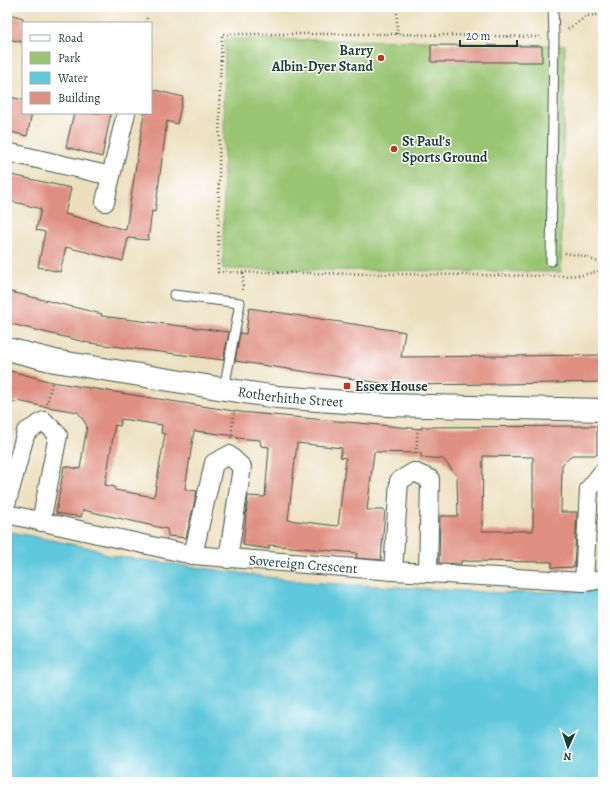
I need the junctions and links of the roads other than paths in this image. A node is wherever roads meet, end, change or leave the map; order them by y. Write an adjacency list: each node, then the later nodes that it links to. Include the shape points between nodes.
1 (553, 7): 6 (lane)
2 (126, 114): 4 (street)
3 (7, 152): 4 (street)
4 (111, 176): 5 (street)
5 (105, 202)
6 (551, 261)
7 (174, 295): 9 (lane, via 240,303)
8 (7, 349): 9 (street, Rotherhithe Street)
9 (230, 398): 10 (street, Rotherhithe Street, via 277,397)
10 (603, 419)
11 (603, 473): 20 (street, via 589,489)
12 (7, 501): 14 (street, via 26,432 44,421 58,435)
13 (7, 514): 14 (street, Sovereign Crescent)
14 (41, 522): 15 (street, Sovereign Crescent)
15 (193, 555): 16 (street, Sovereign Crescent); 16 (street, via 214,464 228,455 242,467)
16 (228, 559): 17 (street, Sovereign Crescent)
17 (393, 571): 18 (street, Sovereign Crescent); 18 (street, via 399,482 414,472 430,479)
18 (428, 573): 20 (street, Sovereign Crescent)
19 (603, 579): 20 (street, Sovereign Crescent)
20 (584, 582)

